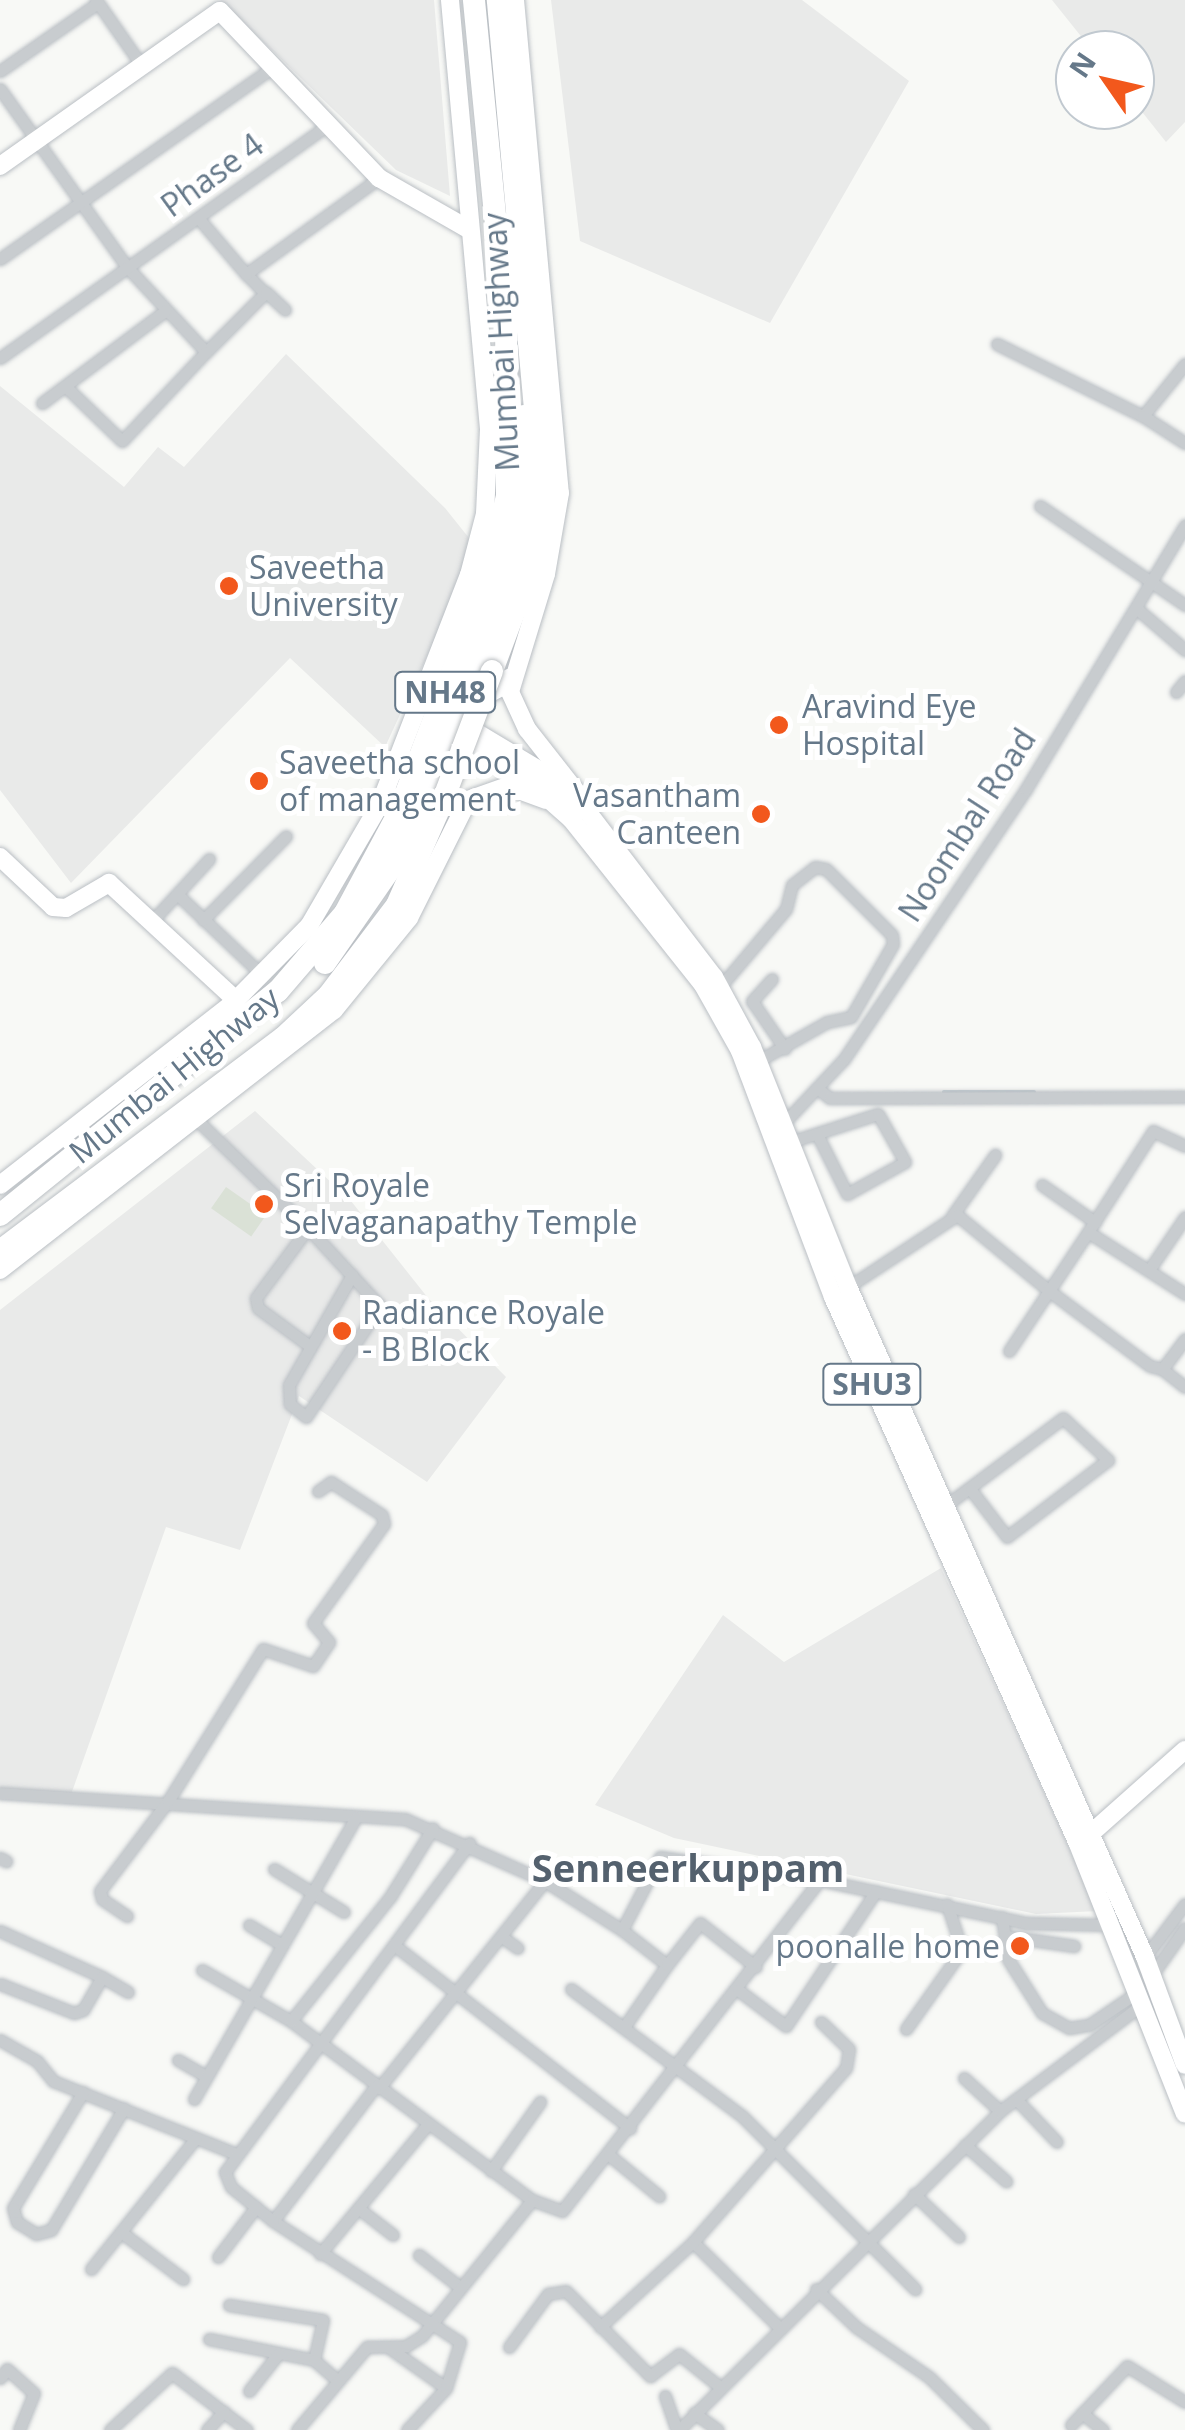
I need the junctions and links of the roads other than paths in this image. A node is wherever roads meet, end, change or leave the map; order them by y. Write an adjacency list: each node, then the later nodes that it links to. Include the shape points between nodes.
1 (450, 0): 17 (street)
2 (474, 0): 19 (highway, Mumbai Highway / NH48)
3 (498, 0): 39 (highway, NH48, via 542,497 525,583)
4 (514, 0): 39 (street, via 560,493 546,574)
5 (97, 2): 7 (street); 9 (street)
6 (215, 6): 7 (street); 8 (street)
7 (142, 66): 12 (street)
8 (272, 67): 11 (street); 15 (street)
9 (0, 71)
10 (0, 90): 12 (street)
11 (328, 125): 14 (street); 16 (street, Phase 4)
12 (36, 142): 13 (street); 15 (street)
13 (0, 166)
14 (379, 178): 17 (street); 21 (street)
15 (82, 204): 18 (street); 20 (street)
16 (200, 220): 20 (street, Phase 4); 21 (street)
17 (468, 229): 51 (street, via 489,428 480,544 358,850 310,926)
18 (0, 259)
19 (500, 262): 39 (highway, via 524,404 525,500); 59 (highway, Mumbai Highway / NH48, via 508,496 488,580 398,814 362,887 301,968)
20 (127, 267): 23 (street); 27 (street, Phase 4)
21 (246, 274): 22 (street)
22 (266, 292): 24 (street); 26 (street)
23 (165, 310): 26 (street); 29 (street)
24 (285, 310)
25 (997, 344): 31 (street)
26 (206, 352): 29 (street, via 122,440)
27 (0, 358)
28 (1185, 364): 31 (street)
29 (65, 386): 30 (street)
30 (42, 404)
31 (1143, 416): 32 (street)
32 (1185, 443)
33 (1040, 506): 35 (street)
34 (1185, 525): 35 (street, Noombal Road)
35 (1152, 582): 36 (street); 37 (street, Noombal Road)
36 (1185, 605)
37 (1136, 608): 38 (street); 57 (street, Noombal Road, via 1026,789 844,1059)
38 (1185, 650)
39 (492, 674): 42 (highway); 44 (street); 72 (highway, NH48, bridge, via 398,906 329,995 272,1046)
40 (1185, 681): 41 (street)
41 (1176, 692)
42 (451, 727): 43 (street, SHU3); 44 (street, SHU3, via 546,774); 59 (highway, via 399,856 331,956 261,1023)
43 (563, 811): 60 (street, via 508,786 468,800 422,894 371,969 314,1029); 62 (street, SHU3, via 703,985)
44 (602, 830): 53 (street, SHU3)
45 (286, 836): 50 (street)
46 (209, 859): 48 (street)
47 (3, 865): 49 (street, via 52,907 66,908 109,883)
48 (177, 894): 49 (street); 50 (street)
49 (152, 920): 54 (street)
50 (203, 920): 51 (street)
51 (263, 976): 54 (street)
52 (772, 979): 55 (street, via 752,1001)
53 (720, 987): 55 (street, via 786,909 792,885 815,868 826,869 870,910 893,944 855,1012); 56 (street, SHU3)
54 (236, 1000): 65 (street)
55 (786, 1049): 56 (street)
56 (758, 1061): 62 (street, SHU3)
57 (817, 1088): 58 (street, via 830,1098); 62 (street, Noombal Road)
58 (1185, 1097)
59 (144, 1102): 67 (highway, Mumbai Highway / NH48)
60 (195, 1121): 71 (street); 73 (street)
61 (818, 1134): 61 (street, via 878,1114 905,1162 850,1194); 62 (street)
62 (781, 1135): 76 (street, SHU3); 92 (street, SHU3, via 833,1297)
63 (1185, 1146): 70 (street, via 1154,1131)
64 (995, 1155): 68 (street)
65 (0, 1185)
66 (1042, 1185): 70 (street)
67 (0, 1215)
68 (952, 1216): 76 (street); 77 (street, via 979,1230)
69 (1185, 1217): 74 (street)
70 (1091, 1227): 74 (street); 77 (street)
71 (308, 1228): 75 (street); 80 (street, via 256,1298 258,1308)
72 (0, 1251)
73 (0, 1270)
74 (1149, 1270): 78 (street)
75 (352, 1275): 80 (street); 80 (street, via 380,1306 306,1416 290,1404 289,1385)
76 (848, 1287): 86 (street, SHU3)
77 (1048, 1290): 81 (street); 82 (street)
78 (1185, 1294)
79 (1185, 1339): 82 (street)
80 (307, 1344)
81 (1009, 1351)
82 (1162, 1369): 83 (street)
83 (1185, 1387)
84 (318, 1490): 89 (street, via 332,1482 382,1515 384,1524 313,1623 330,1642 307,1669 270,1646 263,1649)
85 (971, 1490): 85 (street, via 1063,1418 1108,1460 1006,1537); 86 (street)
86 (945, 1506): 92 (street, SHU3)
87 (1185, 1750): 92 (street)
88 (0, 1793): 89 (street)
89 (168, 1801): 90 (street); 102 (street, via 100,1891)
90 (356, 1816): 91 (street); 98 (street)
91 (433, 1828): 93 (street); 127 (street, via 390,1896)
92 (1085, 1840): 105 (street, SHU3); 116 (street, SHU3)
93 (469, 1843): 96 (street); 112 (street)
94 (274, 1869): 98 (street)
95 (820, 1880): 97 (street); 107 (street, via 660,1857); 117 (street)
96 (546, 1881): 107 (street); 110 (street)
97 (876, 1891): 99 (street); 122 (street, via 786,2026)
98 (313, 1892): 101 (street); 111 (street)
99 (947, 1904): 103 (street); 130 (street, via 962,1950)
100 (1185, 1904): 116 (street)
101 (344, 1912)
102 (127, 1916)
103 (1002, 1917): 105 (street); 109 (street)
104 (249, 1924): 111 (street)
105 (1113, 1925): 126 (street, SHU3)
106 (1185, 1928): 116 (street)
107 (622, 1930): 115 (street)
108 (0, 1931): 119 (street)
109 (1005, 1936): 113 (street); 126 (street, via 1008,1960 1042,2013 1069,2028 1090,2026)
110 (502, 1938): 114 (street); 124 (street)
111 (281, 1944): 125 (street)
112 (394, 1945): 124 (street); 132 (street)
113 (1074, 1946)
114 (518, 1948)
115 (667, 1965): 117 (street, via 700,1923); 129 (street)
116 (1149, 1966): 134 (street, SHU3)
117 (756, 1967): 122 (street)
118 (202, 1970): 125 (street)
119 (102, 1977): 120 (street, via 84,2010 74,2014); 123 (street)
120 (0, 1984)
121 (570, 1989): 129 (street)
122 (738, 1990): 135 (street)
123 (128, 1992)
124 (454, 1994): 138 (street); 147 (street)
125 (250, 1997): 127 (street); 136 (street)
126 (1138, 1999): 141 (street); 145 (street, SHU3)
127 (291, 2021): 132 (street)
128 (821, 2022): 151 (street, via 851,2057)
129 (624, 2027): 135 (street)
130 (906, 2029)
131 (0, 2040): 139 (street, via 37,2061 54,2081)
132 (318, 2042): 138 (street); 152 (street)
133 (178, 2060): 136 (street)
134 (1185, 2065)
135 (677, 2068): 147 (street); 151 (street)
136 (206, 2076): 140 (street)
137 (964, 2078): 144 (street)
138 (377, 2087): 146 (street); 161 (street)
139 (83, 2092): 143 (street); 143 (street, via 13,2208 17,2222 36,2234 51,2230)
140 (194, 2099)
141 (1016, 2099): 144 (street); 149 (street)
142 (540, 2102): 154 (street)
143 (124, 2108): 148 (street)
144 (1000, 2111): 150 (street)
145 (1185, 2114)
146 (427, 2125): 154 (street); 160 (street)
147 (630, 2128): 153 (street)
148 (196, 2138): 152 (street); 162 (street)
149 (1057, 2142)
150 (965, 2145): 155 (street); 156 (street)
151 (779, 2150): 165 (street); 166 (street)
152 (234, 2154): 159 (street, via 226,2181)
153 (609, 2156): 157 (street); 158 (street, via 562,2211)
154 (491, 2171): 158 (street)
155 (1006, 2181)
156 (914, 2194): 164 (street); 165 (street)
157 (658, 2196)
158 (532, 2200): 172 (street)
159 (256, 2207): 161 (street); 169 (street)
160 (358, 2208): 163 (street); 167 (street)
161 (273, 2221): 167 (street)
162 (121, 2232): 170 (street); 171 (street)
163 (393, 2235)
164 (959, 2237)
165 (868, 2238): 173 (street); 174 (street)
166 (693, 2242): 177 (street); 178 (street)
167 (320, 2254): 176 (street)
168 (418, 2254): 172 (street)
169 (218, 2257)
170 (91, 2269)
171 (183, 2279)
172 (461, 2288): 176 (street)
173 (816, 2289): 177 (street); 195 (street)
174 (916, 2289)
175 (230, 2304): 183 (street, via 323,2320)
176 (434, 2320): 180 (street, via 414,2342); 187 (street, via 460,2342)
177 (779, 2326): 186 (street)
178 (600, 2327): 181 (street, via 576,2298 555,2290); 186 (street, via 650,2376 679,2354)
179 (209, 2339): 182 (street)
180 (388, 2347): 185 (street, via 366,2348); 187 (street)
181 (509, 2347)
182 (278, 2354): 183 (street); 188 (street)
183 (314, 2360): 185 (street)
184 (0, 2378): 196 (street, via 8,2368 34,2393)
185 (337, 2380): 200 (street)
186 (720, 2387): 192 (street)
187 (446, 2388): 201 (street)
188 (249, 2390)
189 (665, 2396): 202 (street)
190 (1185, 2402): 193 (street, via 1127,2366)
191 (224, 2411): 197 (street, via 166,2374); 198 (street); 199 (street)
192 (694, 2413): 202 (street); 203 (street)
193 (1082, 2413): 194 (street); 204 (street)
194 (1071, 2425)
195 (975, 2427)
196 (19, 2430)
197 (110, 2430)
198 (208, 2430)
199 (247, 2430)
200 (297, 2430)
201 (407, 2430)
202 (678, 2430)
203 (718, 2430)
204 (1102, 2430)

